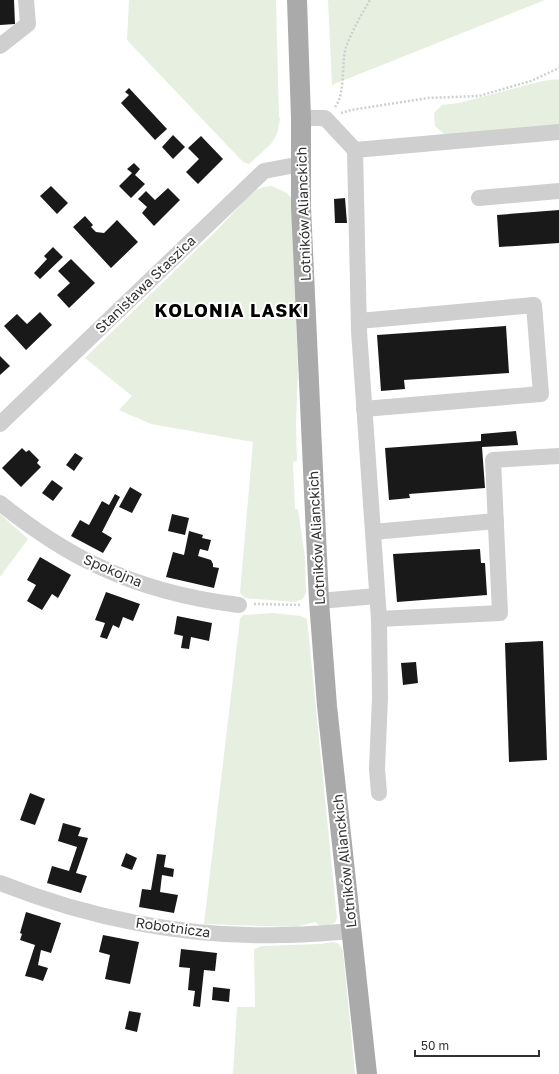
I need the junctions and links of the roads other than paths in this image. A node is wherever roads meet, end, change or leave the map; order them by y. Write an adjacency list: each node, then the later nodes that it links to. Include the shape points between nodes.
1 (26, 0): 3 (street, via 28,24)
2 (297, 0): 4 (main road, Lotników Alianckich)
3 (0, 46)
4 (301, 118): 6 (street, via 326,118); 7 (main road, Lotników Alianckich)
5 (559, 132): 6 (street)
6 (355, 150): 10 (street)
7 (301, 164): 12 (street, Stanisława Staszica, via 264,171); 18 (main road, Lotników Alianckich)
8 (559, 191): 9 (street)
9 (479, 198)
10 (359, 321): 11 (street); 11 (street, via 534,304 541,394)
11 (364, 409): 16 (street)
12 (0, 424)
13 (559, 456): 15 (street, via 493,460)
14 (0, 503): 19 (street, Spokojna, via 33,528 97,566 133,581 184,596)
15 (496, 521): 16 (street); 20 (street, via 500,613)
16 (373, 532): 17 (street)
17 (377, 596): 18 (street); 20 (street)
18 (319, 601): 23 (main road, Lotników Alianckich)
19 (239, 604)
20 (378, 619): 21 (street)
21 (379, 793)
22 (0, 883): 23 (street, Robotnicza, via 68,908 167,928 219,934 280,935)
23 (351, 931): 24 (main road, Lotników Alianckich)
24 (367, 1074)

